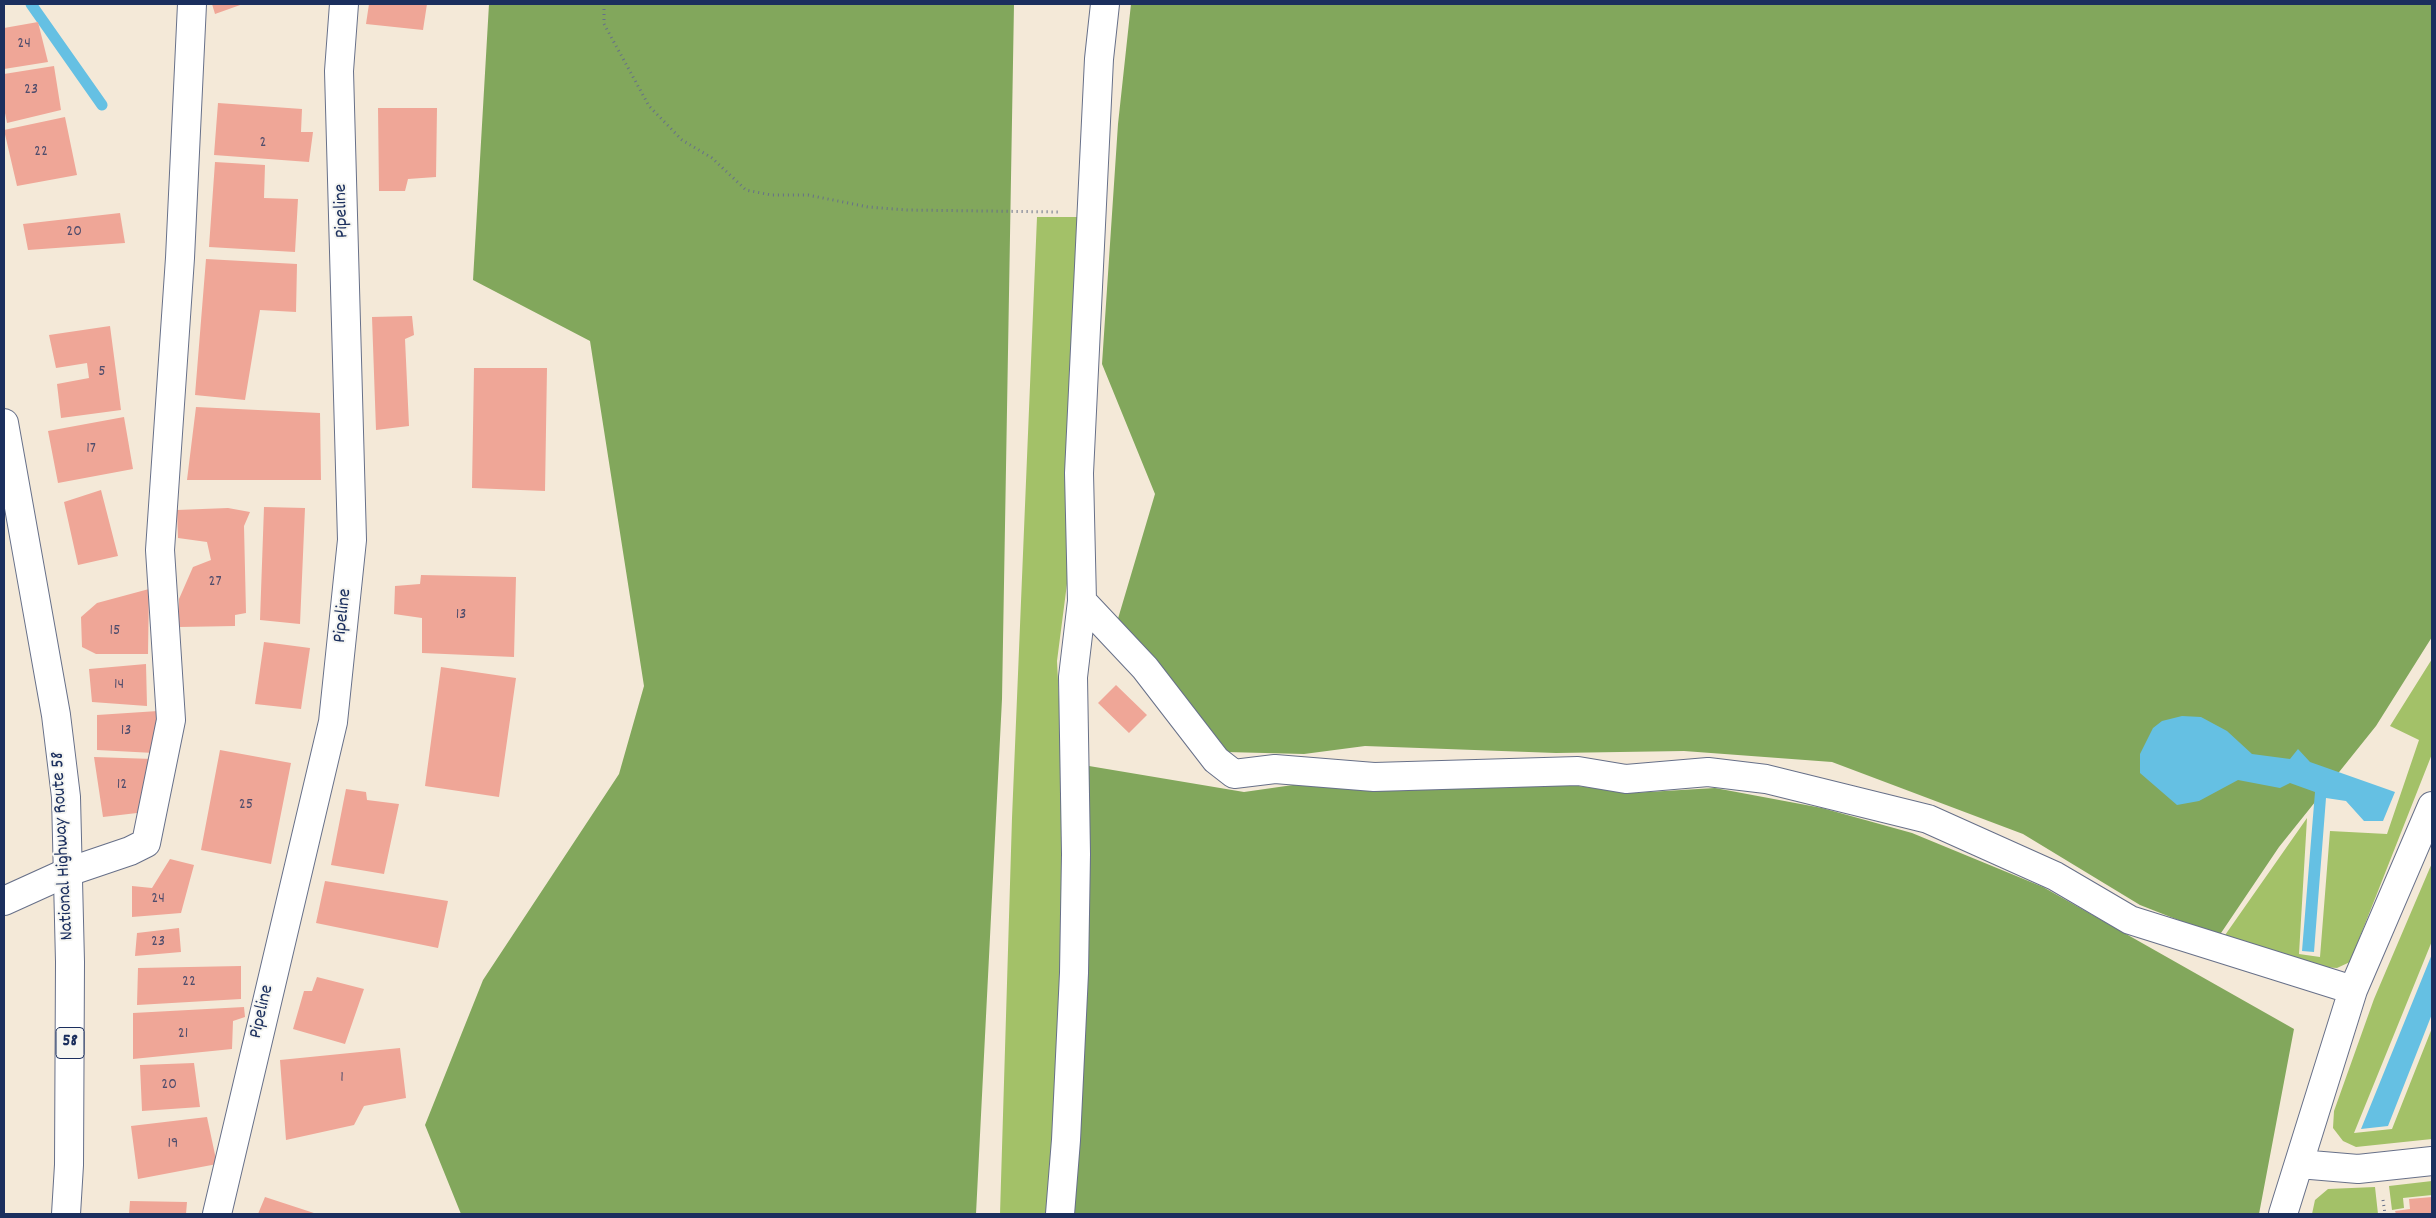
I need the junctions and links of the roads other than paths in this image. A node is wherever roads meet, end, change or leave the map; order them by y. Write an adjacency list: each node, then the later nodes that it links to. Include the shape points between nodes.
1 (192, 4): 7 (main road, via 180,258 160,550 171,720 146,842 130,851)
2 (344, 4): 13 (main road, Pipeline, via 339,70 352,540 334,713)
3 (1105, 4): 5 (main road, via 1090,212 1079,473)
4 (4, 423): 7 (main road, National Highway Route 58 / 58, via 56,715 66,798)
5 (1082, 601): 9 (main road, via 1145,668 1216,760 1234,774 1275,769 1374,778 1578,771 1626,779 1708,772 1766,779 1928,819 2055,876 2130,920); 14 (main road, via 1073,677 1074,973)
6 (2432, 806): 9 (main road)
7 (68, 872): 8 (main road); 12 (main road, National Highway Route 58 / 58, via 70,1165)
8 (4, 901)
9 (2353, 990): 11 (main road)
10 (2432, 1161): 11 (main road, via 2358,1169)
11 (2299, 1164): 15 (main road)
12 (66, 1214)
13 (217, 1214)
14 (1060, 1214)
15 (2283, 1214)

